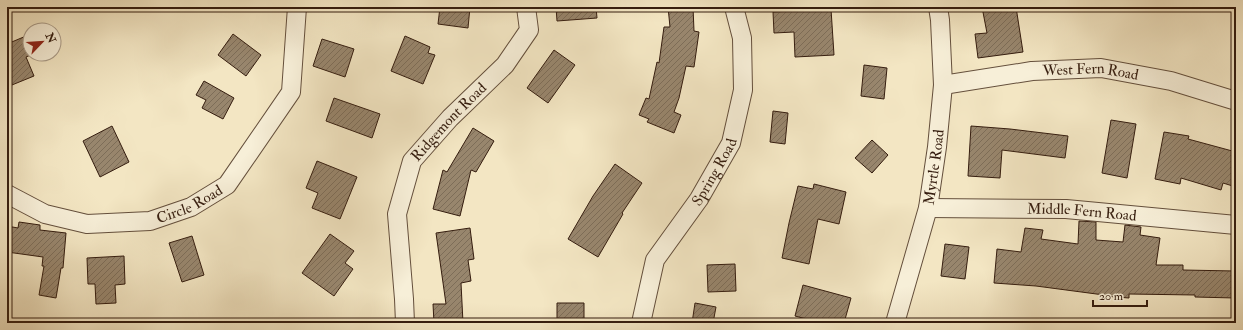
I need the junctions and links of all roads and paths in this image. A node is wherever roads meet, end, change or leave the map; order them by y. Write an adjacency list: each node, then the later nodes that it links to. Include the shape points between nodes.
1 (297, 7): 7 (street, Circle Road, via 291,92 227,185 191,207 150,221 95,224 45,214)
2 (526, 7): 10 (street, Ridgemont Road, via 529,30 505,65 450,118 412,161 397,214)
3 (734, 7): 11 (street, Spring Road, via 742,38 743,90 731,143 699,199 655,260)
4 (938, 7): 5 (street, Myrtle Road)
5 (942, 84): 6 (street, West Fern Road, via 1032,71 1101,68 1171,81); 8 (street, Myrtle Road, via 937,147)
6 (1236, 102)
7 (7, 194)
8 (928, 208): 9 (street, Middle Fern Road, via 1066,209); 12 (street, Myrtle Road)
9 (1236, 225)
10 (405, 323)
11 (641, 323)
12 (895, 323)

